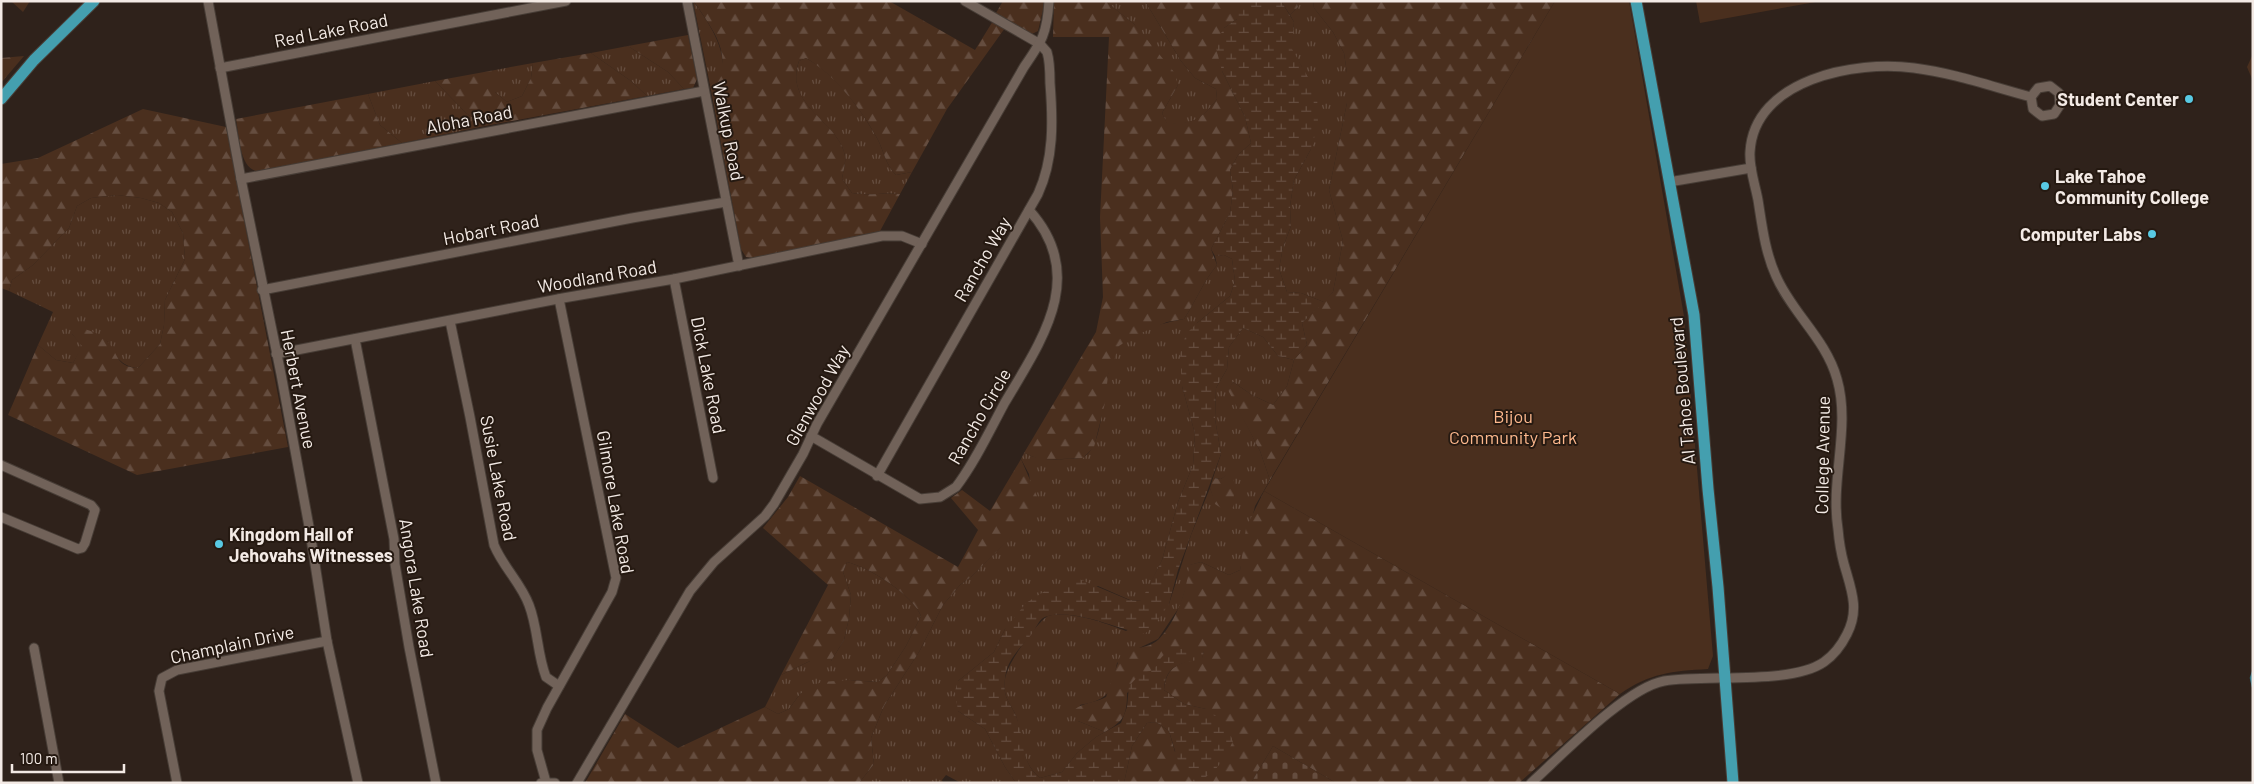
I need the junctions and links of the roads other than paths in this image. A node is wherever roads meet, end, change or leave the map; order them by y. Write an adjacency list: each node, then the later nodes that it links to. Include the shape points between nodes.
1 (94, 1): 11 (main road)
2 (208, 1): 9 (street, Herbert Avenue)
3 (566, 1): 9 (street, Red Lake Road)
4 (687, 1): 10 (street, Walkup Road)
5 (965, 1): 8 (street)
6 (1049, 1): 8 (street, Glenwood Way, via 1047,28)
7 (1636, 1): 15 (main road, Al Tahoe Boulevard)
8 (1040, 44): 17 (street, Rancho Way, via 1049,56 1051,143 1044,182); 18 (street, Glenwood Way)
9 (220, 68): 14 (street, Herbert Avenue)
10 (704, 91): 14 (street, Aloha Road); 16 (street, Walkup Road)
11 (2, 97)
12 (2031, 97): 13 (street, College Avenue, via 1911,67 1866,67 1839,72 1790,90 1766,110 1753,137)
13 (1751, 168): 15 (street); 33 (street, College Avenue, via 1765,241 1776,276 1792,305 1824,348 1838,380 1842,414 1836,513 1841,551 1854,594 1854,608 1848,633 1824,662 1801,672)
14 (241, 179): 21 (street, Herbert Avenue)
15 (1669, 182): 33 (main road, Al Tahoe Boulevard, via 1696,336)
16 (726, 202): 19 (street, Walkup Road); 21 (street, Hobart Road)
17 (1029, 210): 28 (street, Rancho Way); 28 (street, Rancho Circle, via 1046,232 1055,252 1055,302 1040,342 961,480 950,492 934,499 920,499)
18 (922, 244): 19 (street, Woodland Road, via 902,236 882,236); 26 (street, Glenwood Way)
19 (739, 266): 20 (street, Woodland Road)
20 (674, 279): 22 (street, Woodland Road); 29 (street, Dick Lake Road)
21 (262, 290): 25 (street, Herbert Avenue)
22 (559, 299): 23 (street, Woodland Road); 34 (street, Gilmore Lake Road, via 616,578 612,592)
23 (450, 321): 24 (street, Woodland Road); 34 (street, Susie Lake Road, via 494,545 529,605 546,677)
24 (355, 339): 25 (street, Woodland Road); 39 (street, Angora Lake Road)
25 (276, 354): 31 (street, Herbert Avenue)
26 (811, 436): 28 (street, Rancho Circle); 42 (street, Glenwood Way, via 797,467 765,516 714,562 690,591)
27 (1, 465): 30 (street, via 91,505 95,510 85,543 78,550)
28 (876, 476)
29 (713, 478)
30 (1, 516)
31 (327, 641): 37 (street, Champlain Drive, via 177,670 162,678 159,691); 38 (street, Herbert Avenue)
32 (34, 648): 36 (street)
33 (1725, 677): 43 (street, College Avenue, via 1664,681 1642,689 1620,704); 44 (main road, Al Tahoe Boulevard)
34 (559, 686): 35 (street, Gilmore Lake Road, via 541,719 536,739)
35 (546, 782): 40 (street); 41 (street)
36 (59, 783)
37 (177, 783)
38 (358, 783)
39 (436, 783)
40 (540, 783)
41 (556, 783)
42 (577, 783)
43 (1531, 783)
44 (1733, 783)

